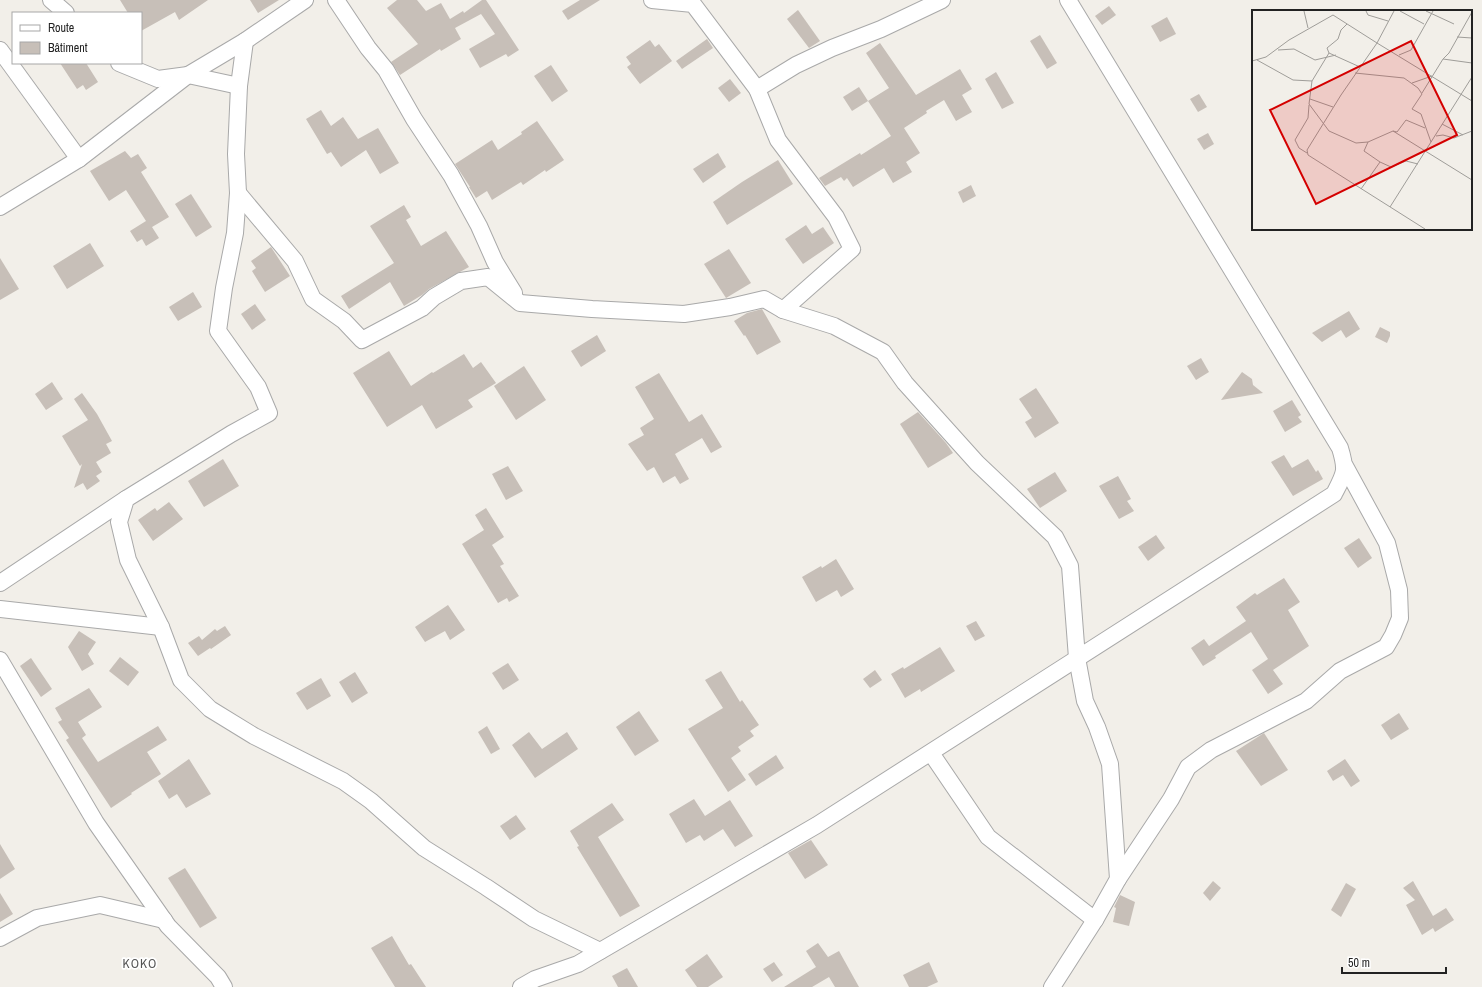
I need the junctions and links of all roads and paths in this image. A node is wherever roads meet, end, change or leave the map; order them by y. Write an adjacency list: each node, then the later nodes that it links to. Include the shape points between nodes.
1 (51, 0): 7 (street)
2 (305, 0): 8 (street)
3 (336, 0): 17 (street, via 386,70 451,175 495,262)
4 (652, 0): 13 (street, via 693,4)
5 (942, 0): 13 (street, via 881,30 832,48 796,65)
6 (1068, 0): 19 (street, via 1340,448)
7 (65, 12)
8 (245, 41): 11 (street); 12 (street)
9 (0, 50): 14 (street)
10 (121, 64): 11 (street, via 158,80)
11 (188, 75): 12 (street); 14 (street)
12 (240, 86): 15 (street, via 236,154)
13 (758, 89): 18 (street, via 778,140 836,217 852,249)
14 (80, 159): 16 (street)
15 (238, 193): 17 (street, via 295,261 313,299 344,321 362,340 422,308 461,280 488,277); 20 (street, via 235,233 218,331 258,388 269,413)
16 (0, 207)
17 (520, 303): 18 (street, via 684,314 764,299)
18 (783, 310): 24 (street, via 834,326 883,352 905,383 977,463 1055,537 1070,566)
19 (1345, 466): 24 (street, via 1334,494); 27 (street, via 1387,544 1399,590 1400,618 1393,635 1386,647 1340,671 1306,701 1211,750 1188,767 1171,799)
20 (126, 499): 21 (street); 23 (street, via 119,522 128,560)
21 (0, 583)
22 (0, 609): 23 (street)
23 (161, 627): 31 (street, via 181,680 210,709 254,736 343,781 371,801 424,848 534,919)
24 (1076, 658): 26 (street); 27 (street, via 1085,701 1110,764)
25 (0, 660): 28 (street, via 96,823)
26 (931, 753): 29 (street, via 988,837); 31 (street, via 817,825)
27 (1118, 879): 29 (street)
28 (164, 920): 30 (street, via 100,905 37,918); 33 (street, via 218,977)
29 (1095, 920): 35 (street)
30 (0, 938)
31 (600, 951): 32 (street)
32 (539, 983): 34 (street)
33 (224, 987)
34 (521, 987)
35 (1052, 987)

